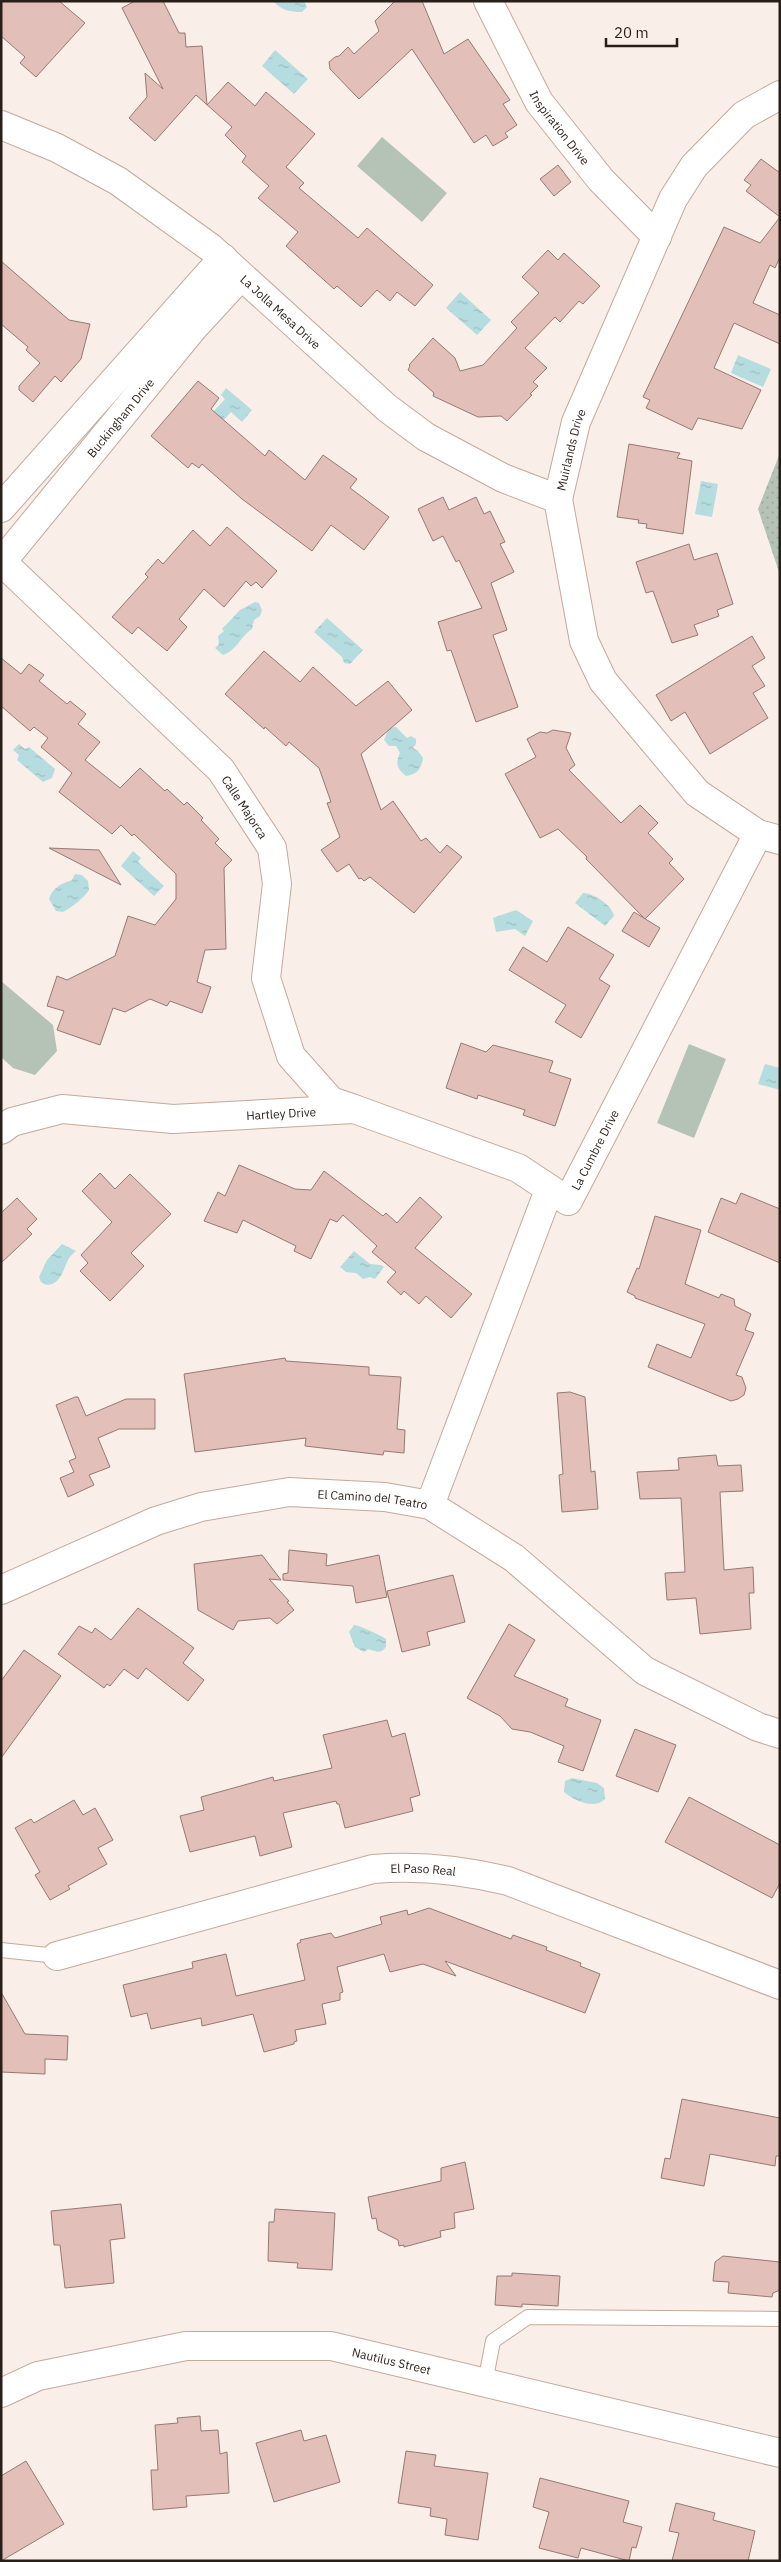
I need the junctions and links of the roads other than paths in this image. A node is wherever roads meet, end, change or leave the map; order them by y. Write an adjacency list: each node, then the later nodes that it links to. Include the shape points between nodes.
1 (488, 1): 4 (street, Inspiration Drive, via 540,102 600,180)
2 (780, 96): 4 (street, Muirlands Drive, via 744,115 694,166 673,199)
3 (1, 125): 5 (street, La Jolla Mesa Drive, via 57,148 118,181)
4 (657, 237): 6 (street, Muirlands Drive, via 576,422)
5 (232, 267): 6 (street, La Jolla Mesa Drive, via 387,408 426,437 503,478); 7 (street); 8 (street, Buckingham Drive, via 194,327)
6 (558, 499): 9 (street, Muirlands Drive, via 584,640 603,681 697,793)
7 (1, 508)
8 (2, 562): 10 (street, Calle Majorca, via 221,770 272,848 277,884 266,978 291,1056 331,1101)
9 (769, 837): 12 (street, La Cumbre Drive, via 568,1200)
10 (354, 1109): 11 (street, Hartley Drive, via 173,1119 62,1110 12,1122); 12 (street, Hartley Drive, via 518,1168)
11 (1, 1130)
12 (549, 1190): 13 (street, La Cumbre Drive)
13 (430, 1505): 14 (street, El Camino del Teatro, via 385,1497 288,1492 202,1507 156,1521); 15 (street, El Camino del Teatro, via 514,1558 645,1671 758,1727)
14 (1, 1590)
15 (780, 1734)
16 (1, 1950): 17 (lane)
17 (57, 1956): 18 (street, El Paso Real, via 373,1869 408,1866 465,1871 508,1881)
18 (780, 1985)
19 (780, 2319): 20 (lane, via 528,2316 493,2341)
20 (485, 2383): 21 (street, Nautilus Street, via 331,2346 186,2346 38,2376); 22 (street, Nautilus Street)
21 (1, 2393)
22 (780, 2453)

